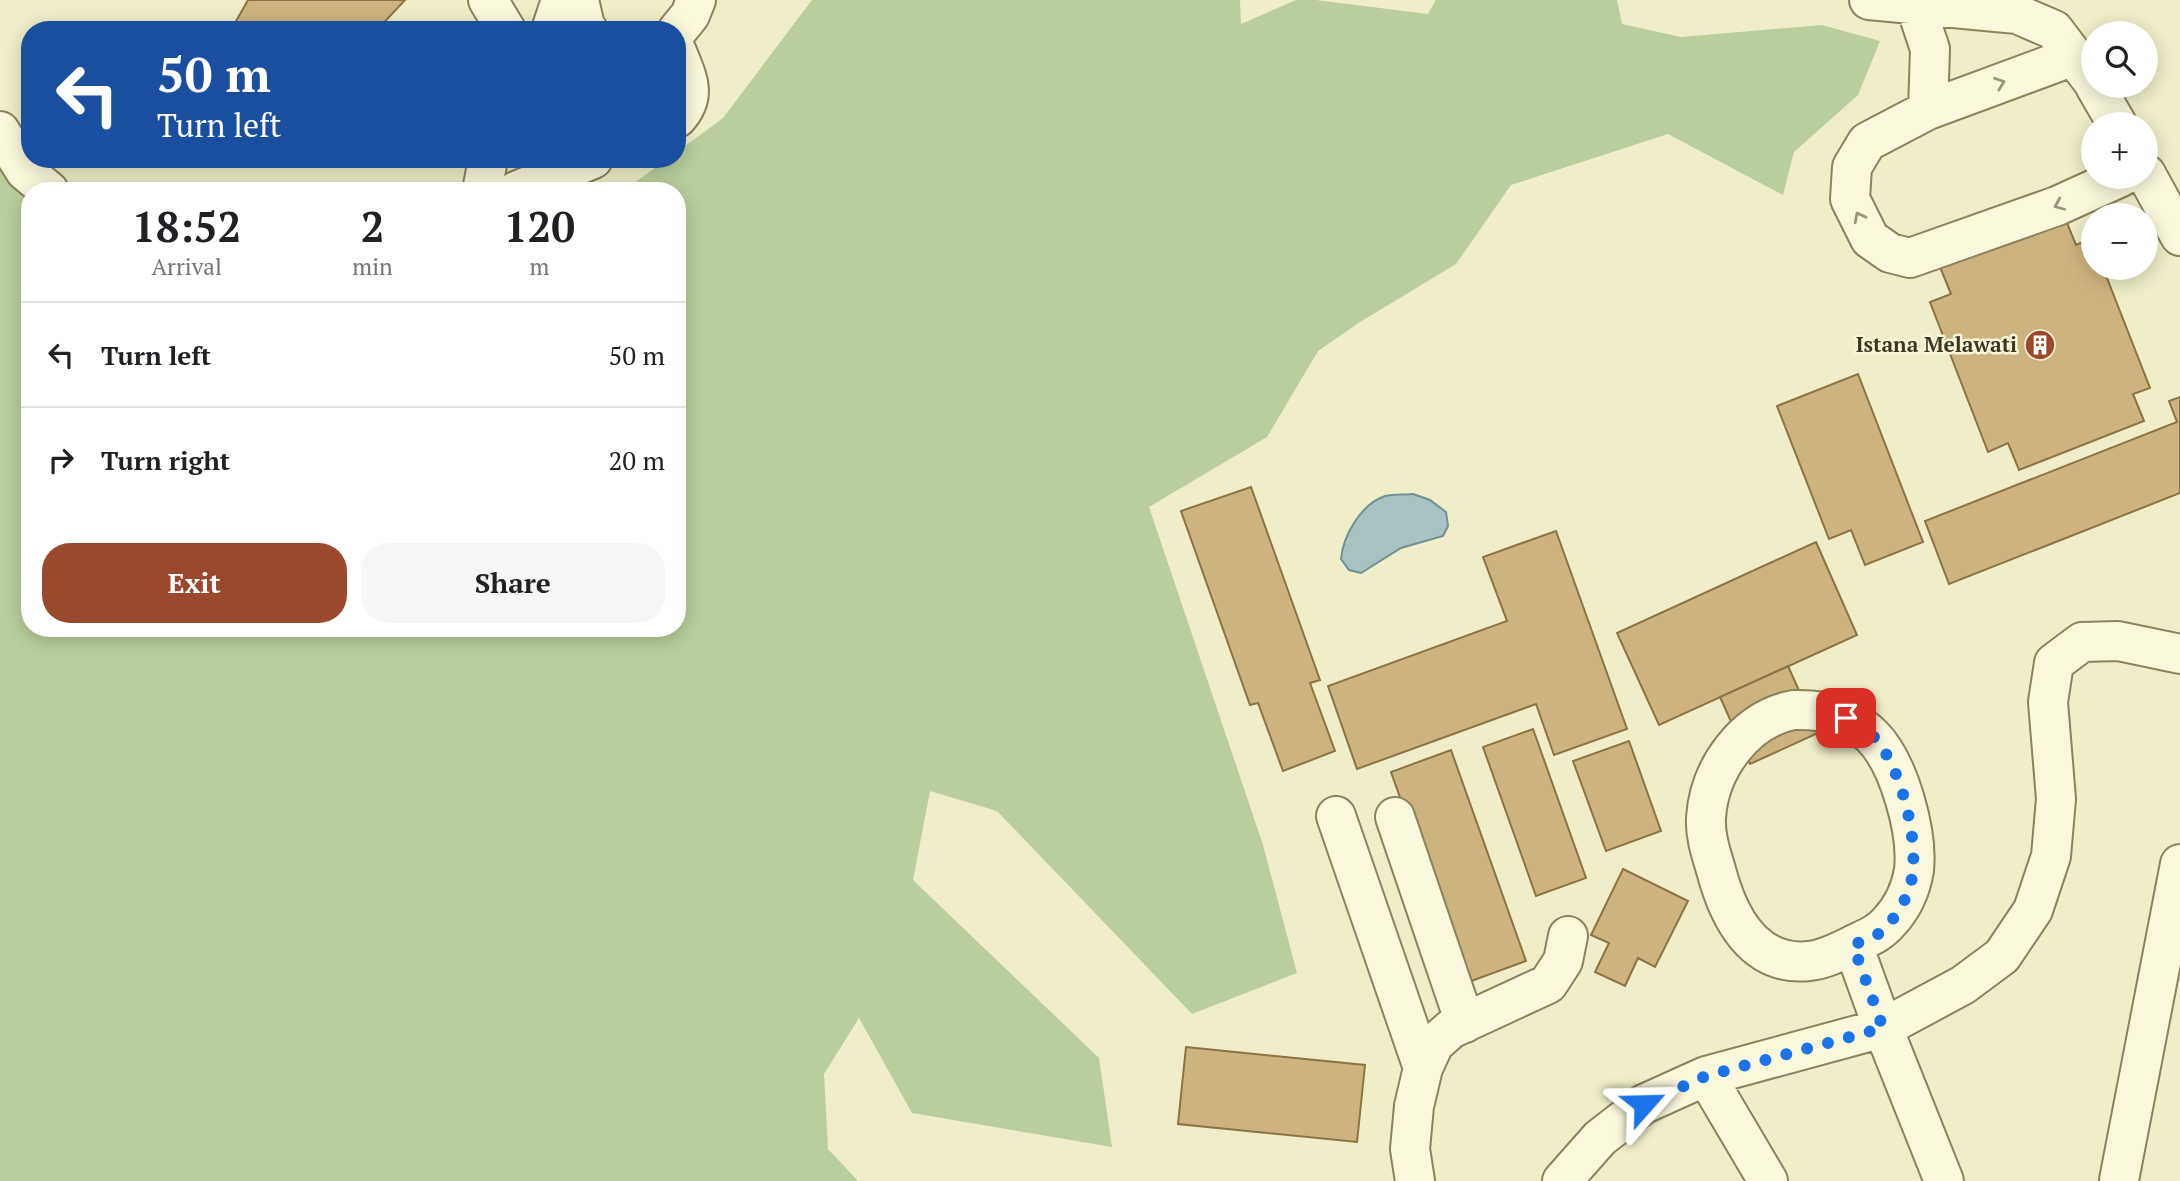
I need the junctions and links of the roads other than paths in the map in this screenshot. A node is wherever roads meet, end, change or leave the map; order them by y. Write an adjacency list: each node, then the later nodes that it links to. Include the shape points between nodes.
1 (488, 0): 7 (lane)
2 (561, 0): 8 (lane)
3 (579, 0): 9 (lane)
4 (696, 0): 10 (lane, via 690,15)
5 (1869, 0): 6 (lane)
6 (1915, 4): 11 (lane, via 2017,15 2054,30); 15 (lane, via 1930,49)
7 (501, 21)
8 (554, 21)
9 (584, 21)
10 (681, 21)
11 (2081, 67)
12 (2081, 76): 15 (lane, one-way to 12)
13 (686, 79): 14 (lane, via 691,95)
14 (686, 108)
15 (1928, 110): 22 (lane, one-way to 15, via 1910,258 1890,253 1870,239 1850,199 1852,167 1867,142)
16 (0, 131): 17 (lane)
17 (21, 165)
18 (23, 168): 20 (lane)
19 (571, 168): 21 (lane)
20 (38, 182)
21 (536, 182)
22 (2095, 189)
23 (2154, 189): 24 (lane)
24 (2180, 236)
25 (2180, 654): 32 (lane, via 2118,641 2082,642 2054,663 2048,702 2055,810 2051,856 2033,910 2002,956 1963,985)
26 (1336, 816): 33 (lane)
27 (1395, 817): 31 (lane)
28 (2180, 864): 35 (lane)
29 (1568, 936): 31 (lane, via 1563,961 1548,984)
30 (1853, 945): 30 (lane, via 1807,961 1771,955 1742,932 1717,876 1706,838 1713,782 1738,742 1776,714 1811,709 1860,726 1885,753 1899,783 1913,845 1908,892 1876,935); 32 (lane)
31 (1465, 1023): 33 (lane, via 1434,1044)
32 (1883, 1028): 34 (lane); 39 (lane)
33 (1423, 1068): 36 (lane, via 1410,1149)
34 (1706, 1076): 37 (lane, via 1644,1104 1600,1138); 38 (lane)
35 (2119, 1180)
36 (1415, 1181)
37 (1562, 1181)
38 (1768, 1181)
39 (1944, 1181)

